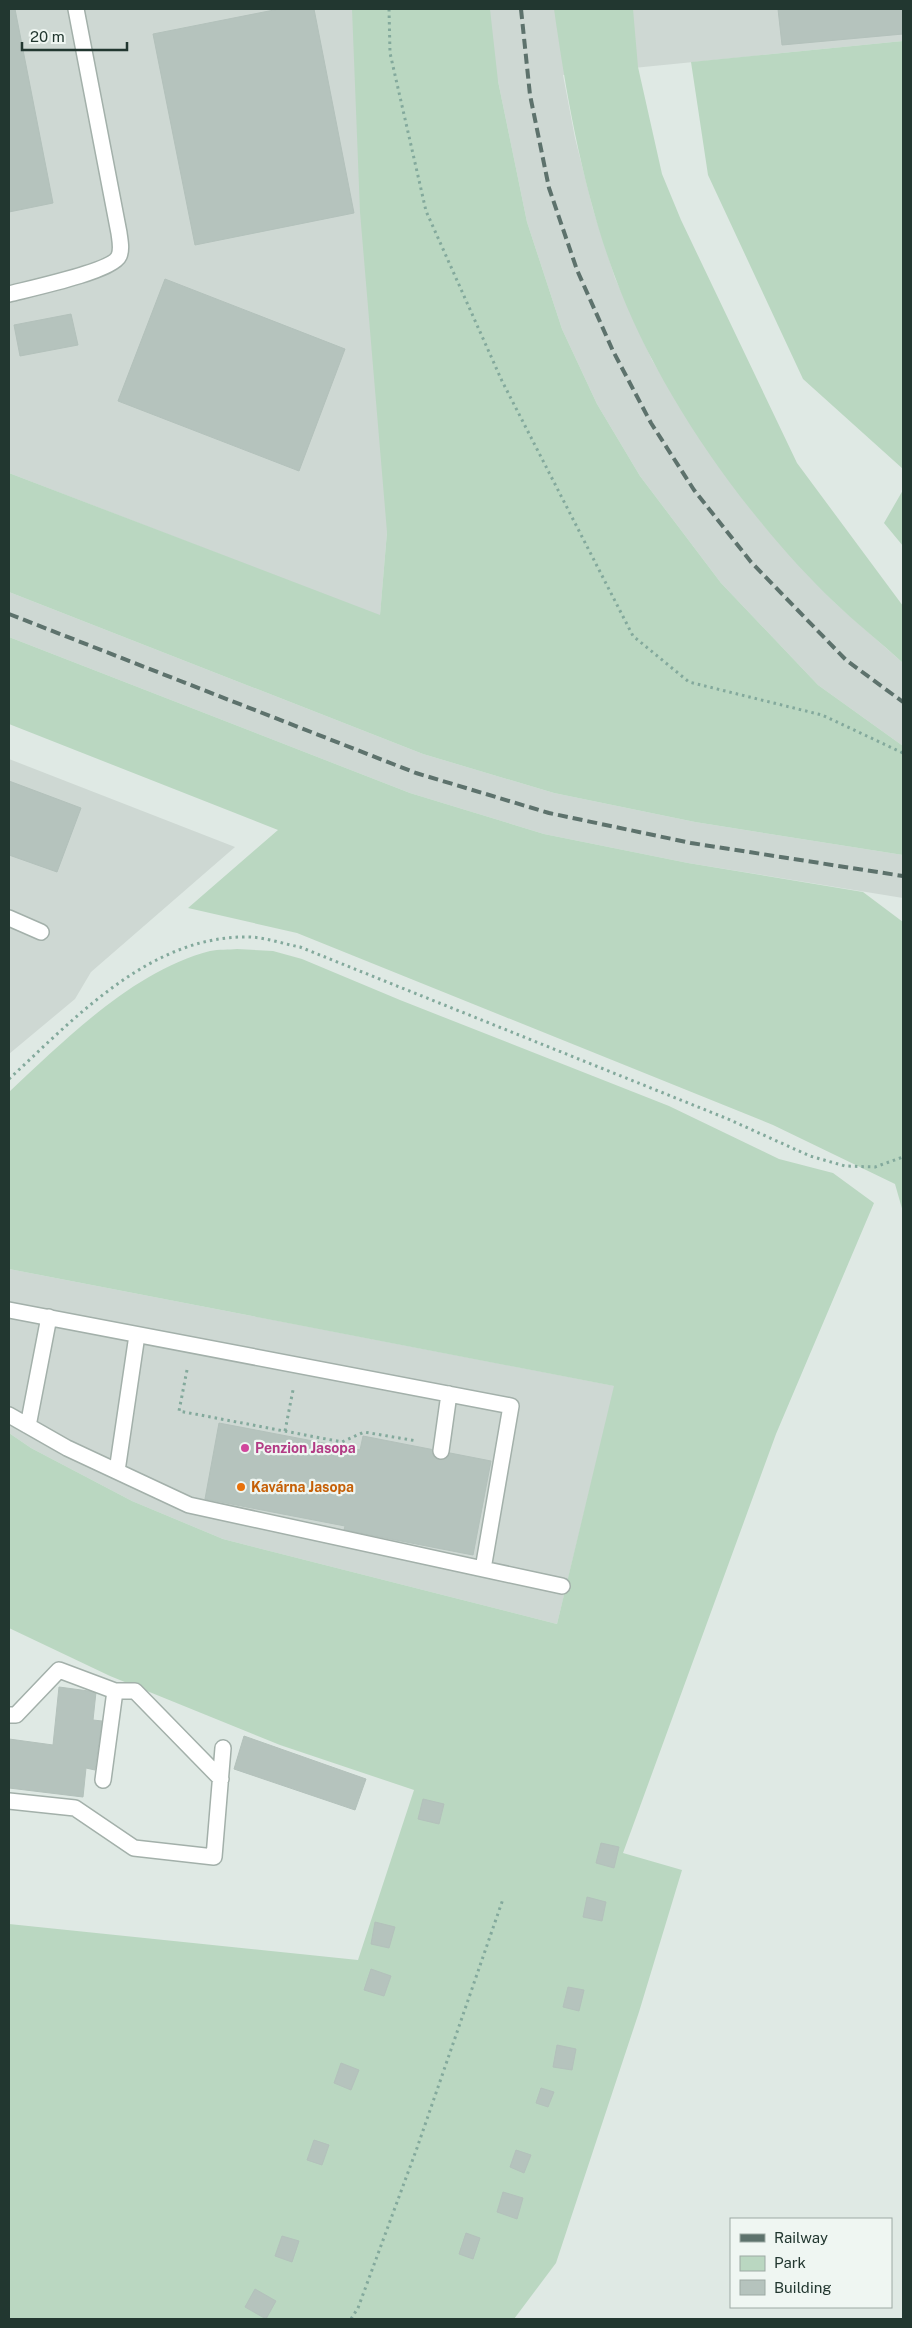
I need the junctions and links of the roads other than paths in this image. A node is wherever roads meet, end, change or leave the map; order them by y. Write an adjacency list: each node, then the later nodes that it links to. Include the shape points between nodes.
1 (76, 9): 2 (lane, via 119,233 119,258 95,271)
2 (9, 294)
3 (9, 918): 4 (lane)
4 (41, 932)
5 (9, 1310): 6 (lane)
6 (49, 1318): 7 (lane); 10 (lane)
7 (137, 1335): 8 (lane); 12 (lane)
8 (449, 1394): 11 (lane); 13 (lane, via 511,1406)
9 (9, 1415): 10 (lane)
10 (28, 1426): 12 (lane)
11 (442, 1448)
12 (116, 1471): 13 (lane, via 188,1505)
13 (483, 1569): 14 (lane)
14 (562, 1586)
15 (115, 1691): 16 (lane, via 59,1670 16,1715); 18 (lane, via 135,1692); 19 (lane)
16 (9, 1715)
17 (223, 1748): 18 (lane)
18 (221, 1779): 20 (lane, via 214,1857 134,1848 75,1808)
19 (103, 1780)
20 (9, 1801)

